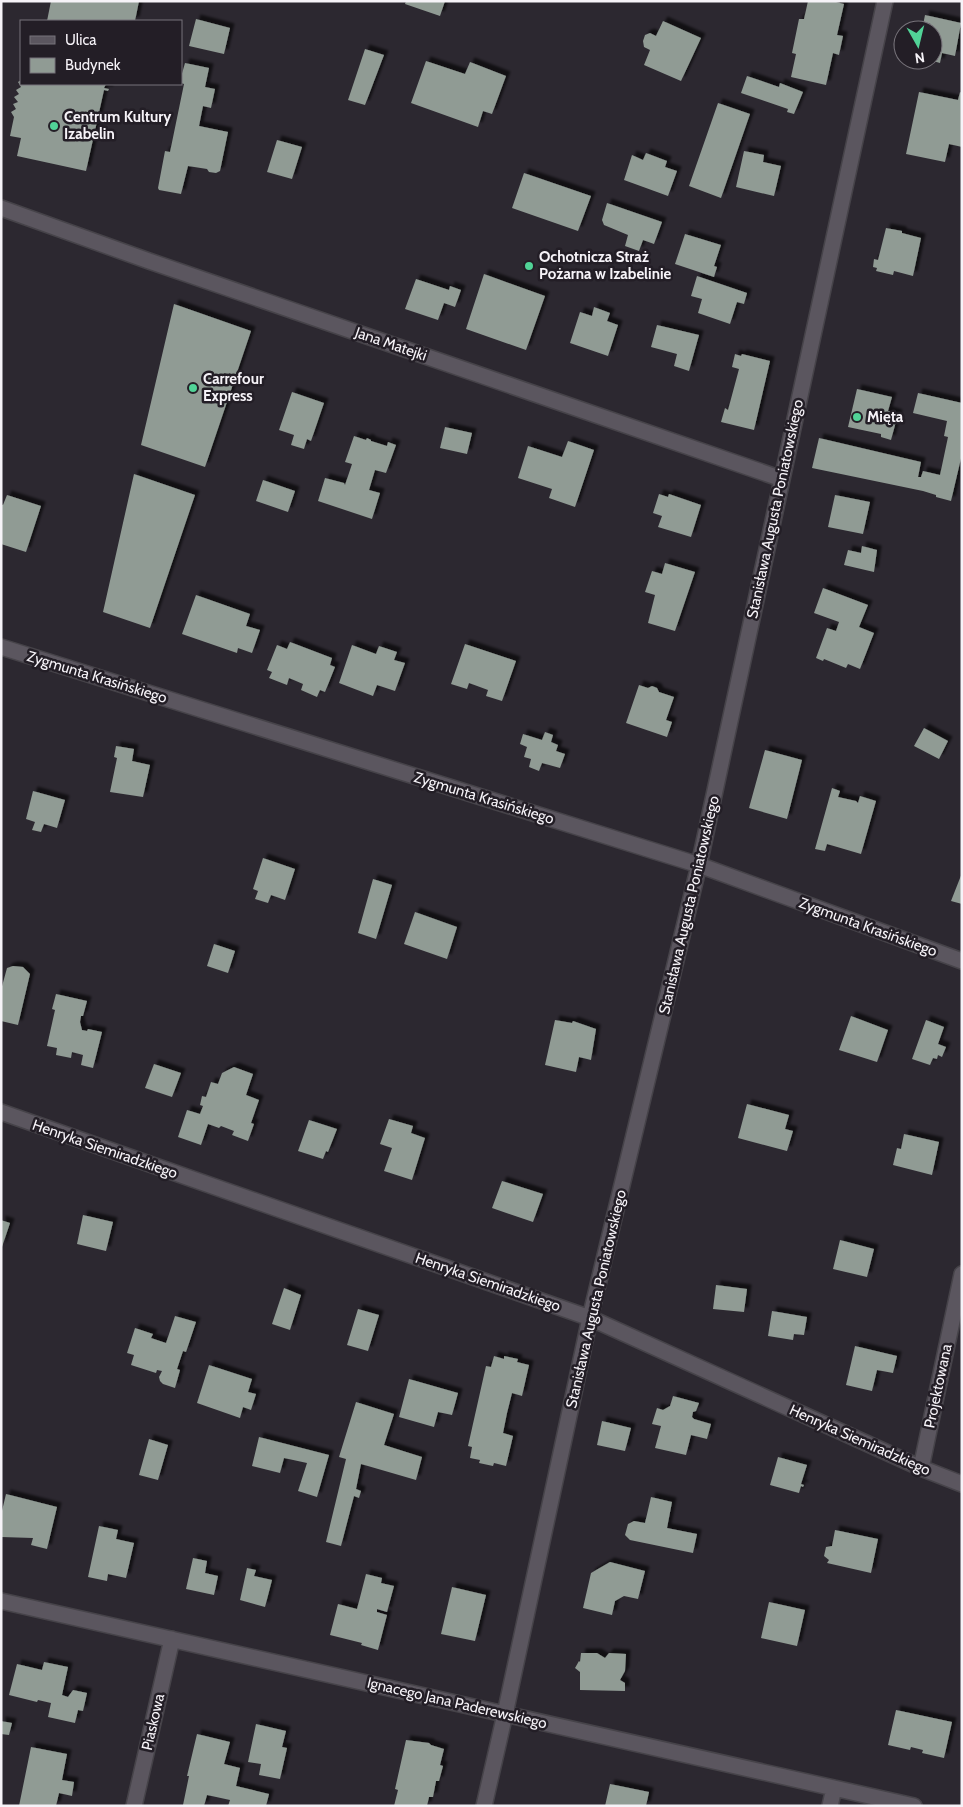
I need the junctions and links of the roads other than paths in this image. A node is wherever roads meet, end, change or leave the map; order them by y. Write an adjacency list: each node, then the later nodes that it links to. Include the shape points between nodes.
1 (885, 1): 3 (street, Stanisława Augusta Poniatowskiego)
2 (1, 208): 3 (street, Jana Matejki)
3 (782, 479): 5 (street, Stanisława Augusta Poniatowskiego)
4 (1, 647): 5 (street, Zygmunta Krasińskiego)
5 (700, 865): 6 (street, Zygmunta Krasińskiego); 9 (street, Stanisława Augusta Poniatowskiego)
6 (962, 961)
7 (1, 1112): 9 (street, Henryka Siemiradzkiego)
8 (962, 1274): 10 (street, Projektowana)
9 (590, 1318): 10 (street, Henryka Siemiradzkiego); 14 (street, Stanisława Augusta Poniatowskiego)
10 (921, 1468): 11 (street, Henryka Siemiradzkiego)
11 (962, 1484)
12 (1, 1601): 13 (street, Ignacego Jana Paderewskiego)
13 (172, 1639): 14 (street, Ignacego Jana Paderewskiego); 16 (street, Piaskowa)
14 (505, 1714): 15 (street, Ignacego Jana Paderewskiego); 17 (street, Stanisława Augusta Poniatowskiego)
15 (834, 1788): 18 (street); 19 (street, Ignacego Jana Paderewskiego)
16 (134, 1806)
17 (484, 1806)
18 (830, 1806)
19 (914, 1806)

